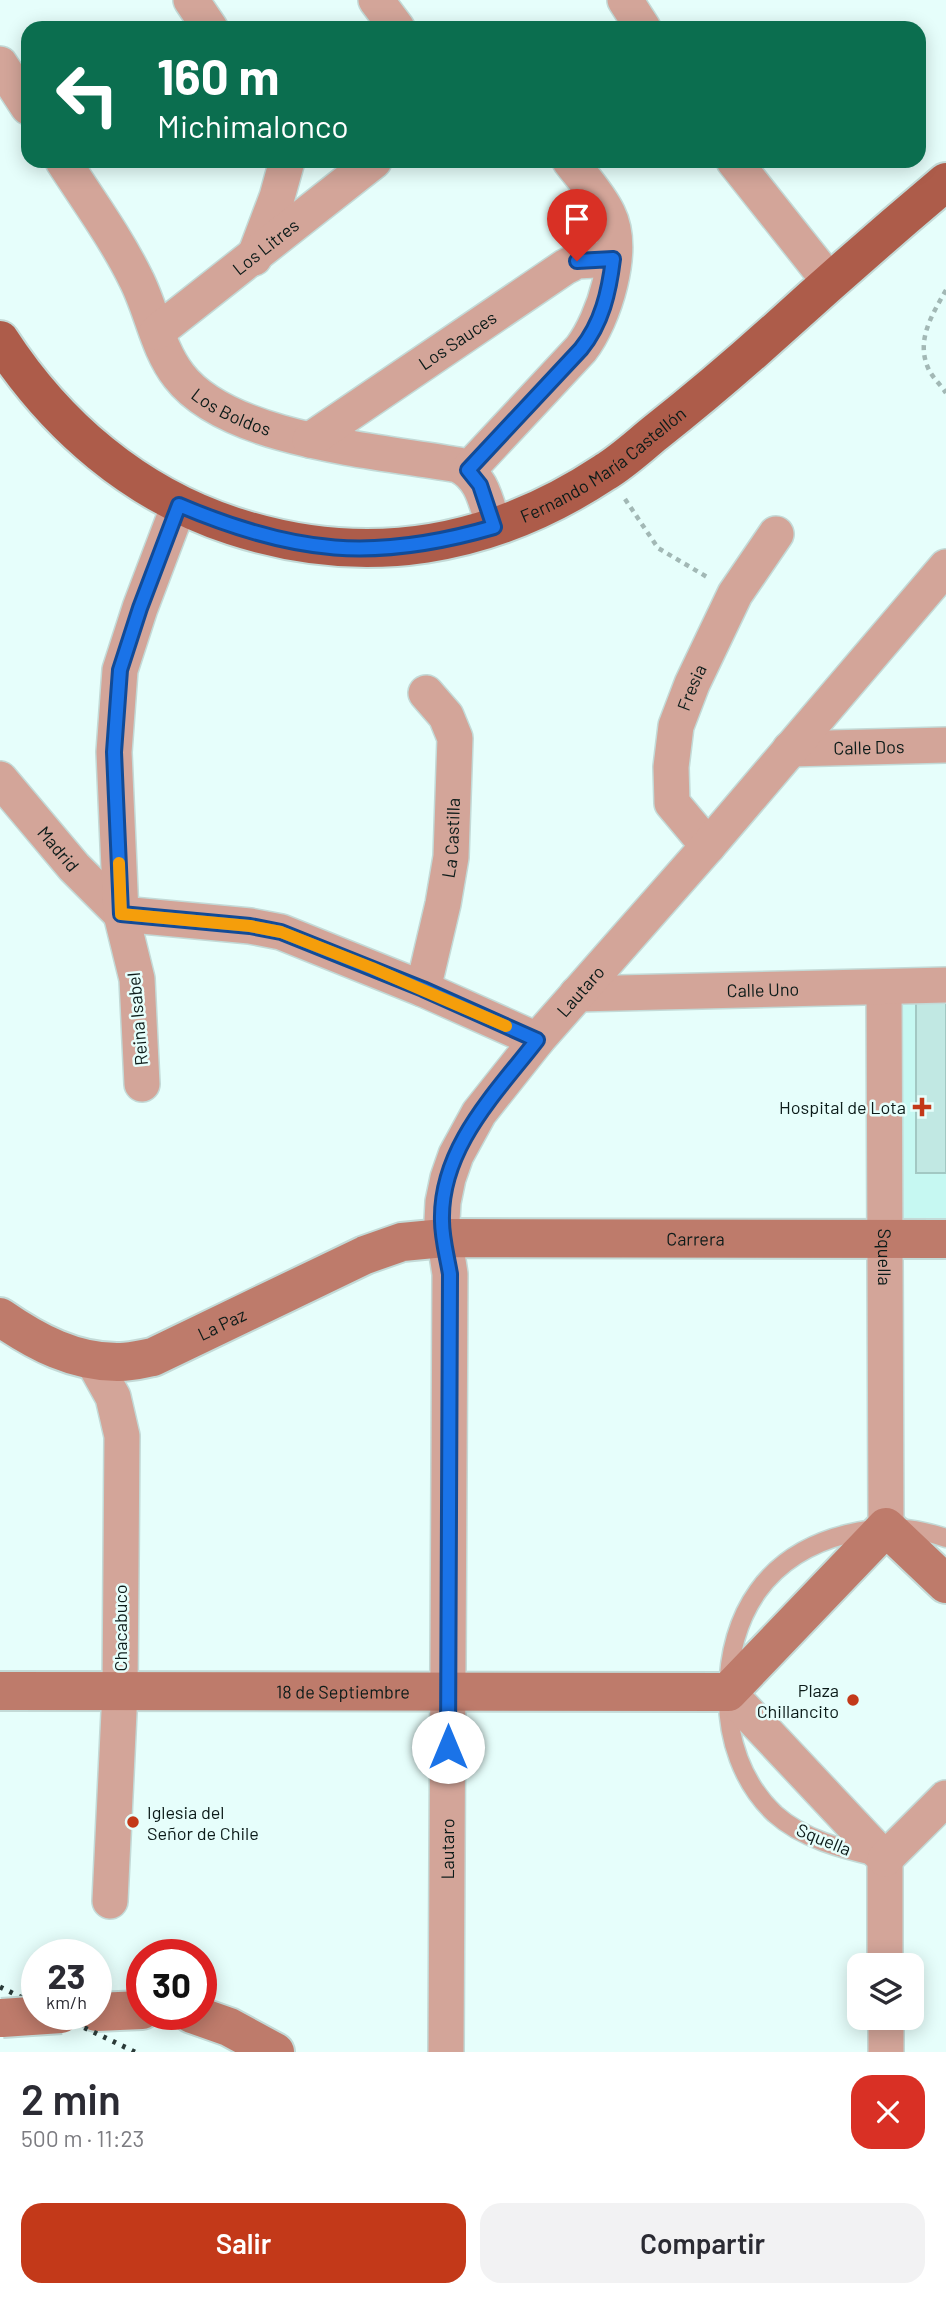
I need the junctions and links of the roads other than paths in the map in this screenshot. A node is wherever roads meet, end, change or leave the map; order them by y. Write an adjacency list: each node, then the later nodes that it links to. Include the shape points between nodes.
1 (191, 0): 4 (street)
2 (376, 0): 5 (street)
3 (625, 0): 6 (street)
4 (205, 21)
5 (392, 21)
6 (638, 21)
7 (0, 64): 8 (street)
8 (21, 96)
9 (67, 168): 18 (street, Los Boldos, via 127,261)
10 (285, 168): 15 (street)
11 (365, 168): 15 (street, Los Litres)
12 (575, 168): 16 (street, via 609,215)
13 (740, 168): 17 (street)
14 (946, 182): 17 (main road, Fernando María Castellón)
15 (254, 258): 18 (street, Los Litres)
16 (613, 259): 20 (street, Los Sauces, via 577,261 565,267); 21 (street, via 603,311 589,339)
17 (830, 282): 23 (main road, Fernando María Castellón, via 718,383 607,471 547,505)
18 (158, 332): 20 (street, Los Boldos, via 170,364 210,404)
19 (0, 340): 22 (main road, Fernando María Castellón, via 43,397 90,445)
20 (310, 440): 21 (street, Los Boldos)
21 (468, 470): 23 (street, via 480,485)
22 (179, 505): 23 (main road, Fernando María Castellón, via 282,540 351,550 424,544); 31 (street, Reina Isabel, via 120,670 114,752)
23 (494, 527)
24 (776, 534): 30 (street, Fresia, via 735,594 676,726 673,803)
25 (946, 567): 28 (street, Lautaro)
26 (426, 693): 34 (street, La Castilla, via 446,716 455,738 451,857)
27 (946, 745): 28 (street, Calle Dos)
28 (790, 748): 30 (street, Lautaro)
29 (0, 779): 31 (street, Madrid)
30 (708, 846): 35 (street, Lautaro)
31 (121, 914): 34 (street, via 281,932); 37 (street, Reina Isabel, via 137,979)
32 (946, 985): 33 (street, Calle Uno)
33 (884, 987): 35 (street, Calle Uno); 39 (street, Squella)
34 (423, 989): 36 (street)
35 (577, 994): 36 (street, Lautaro)
36 (537, 1040): 38 (street, Lautaro, via 479,1114 456,1155 443,1202)
37 (142, 1084)
38 (444, 1238): 39 (street, Carrera); 43 (street, La Paz, via 383,1247 153,1357); 49 (street, Lautaro, via 450,1274)
39 (885, 1239): 40 (street, Carrera); 44 (street, Squella)
40 (946, 1239)
41 (0, 1317): 42 (street, La Paz)
42 (17, 1346): 43 (street, La Paz)
43 (93, 1361): 48 (street, Chacabuco, via 113,1396 121,1436)
44 (886, 1527): 45 (lane, Squella, via 908,1527); 46 (street); 50 (street); 50 (lane, Squella, via 815,1544 765,1581 736,1633)
45 (946, 1538)
46 (946, 1584)
47 (0, 1691): 48 (street, 18 de Septiembre)
48 (120, 1691): 49 (street, 18 de Septiembre); 53 (street, Chacabuco)
49 (448, 1691): 50 (street, 18 de Septiembre); 60 (street, Lautaro)
50 (728, 1692): 52 (street, Squella); 52 (lane, Squella, via 736,1753 747,1778 775,1814 814,1838)
51 (946, 1798): 52 (street)
52 (885, 1859): 54 (street)
53 (110, 1901)
54 (885, 1953)
55 (21, 2017): 56 (street, bridge)
56 (1, 2018)
57 (217, 2023): 59 (street)
58 (886, 2030): 61 (street)
59 (275, 2052)
60 (446, 2052)
61 (886, 2052)

